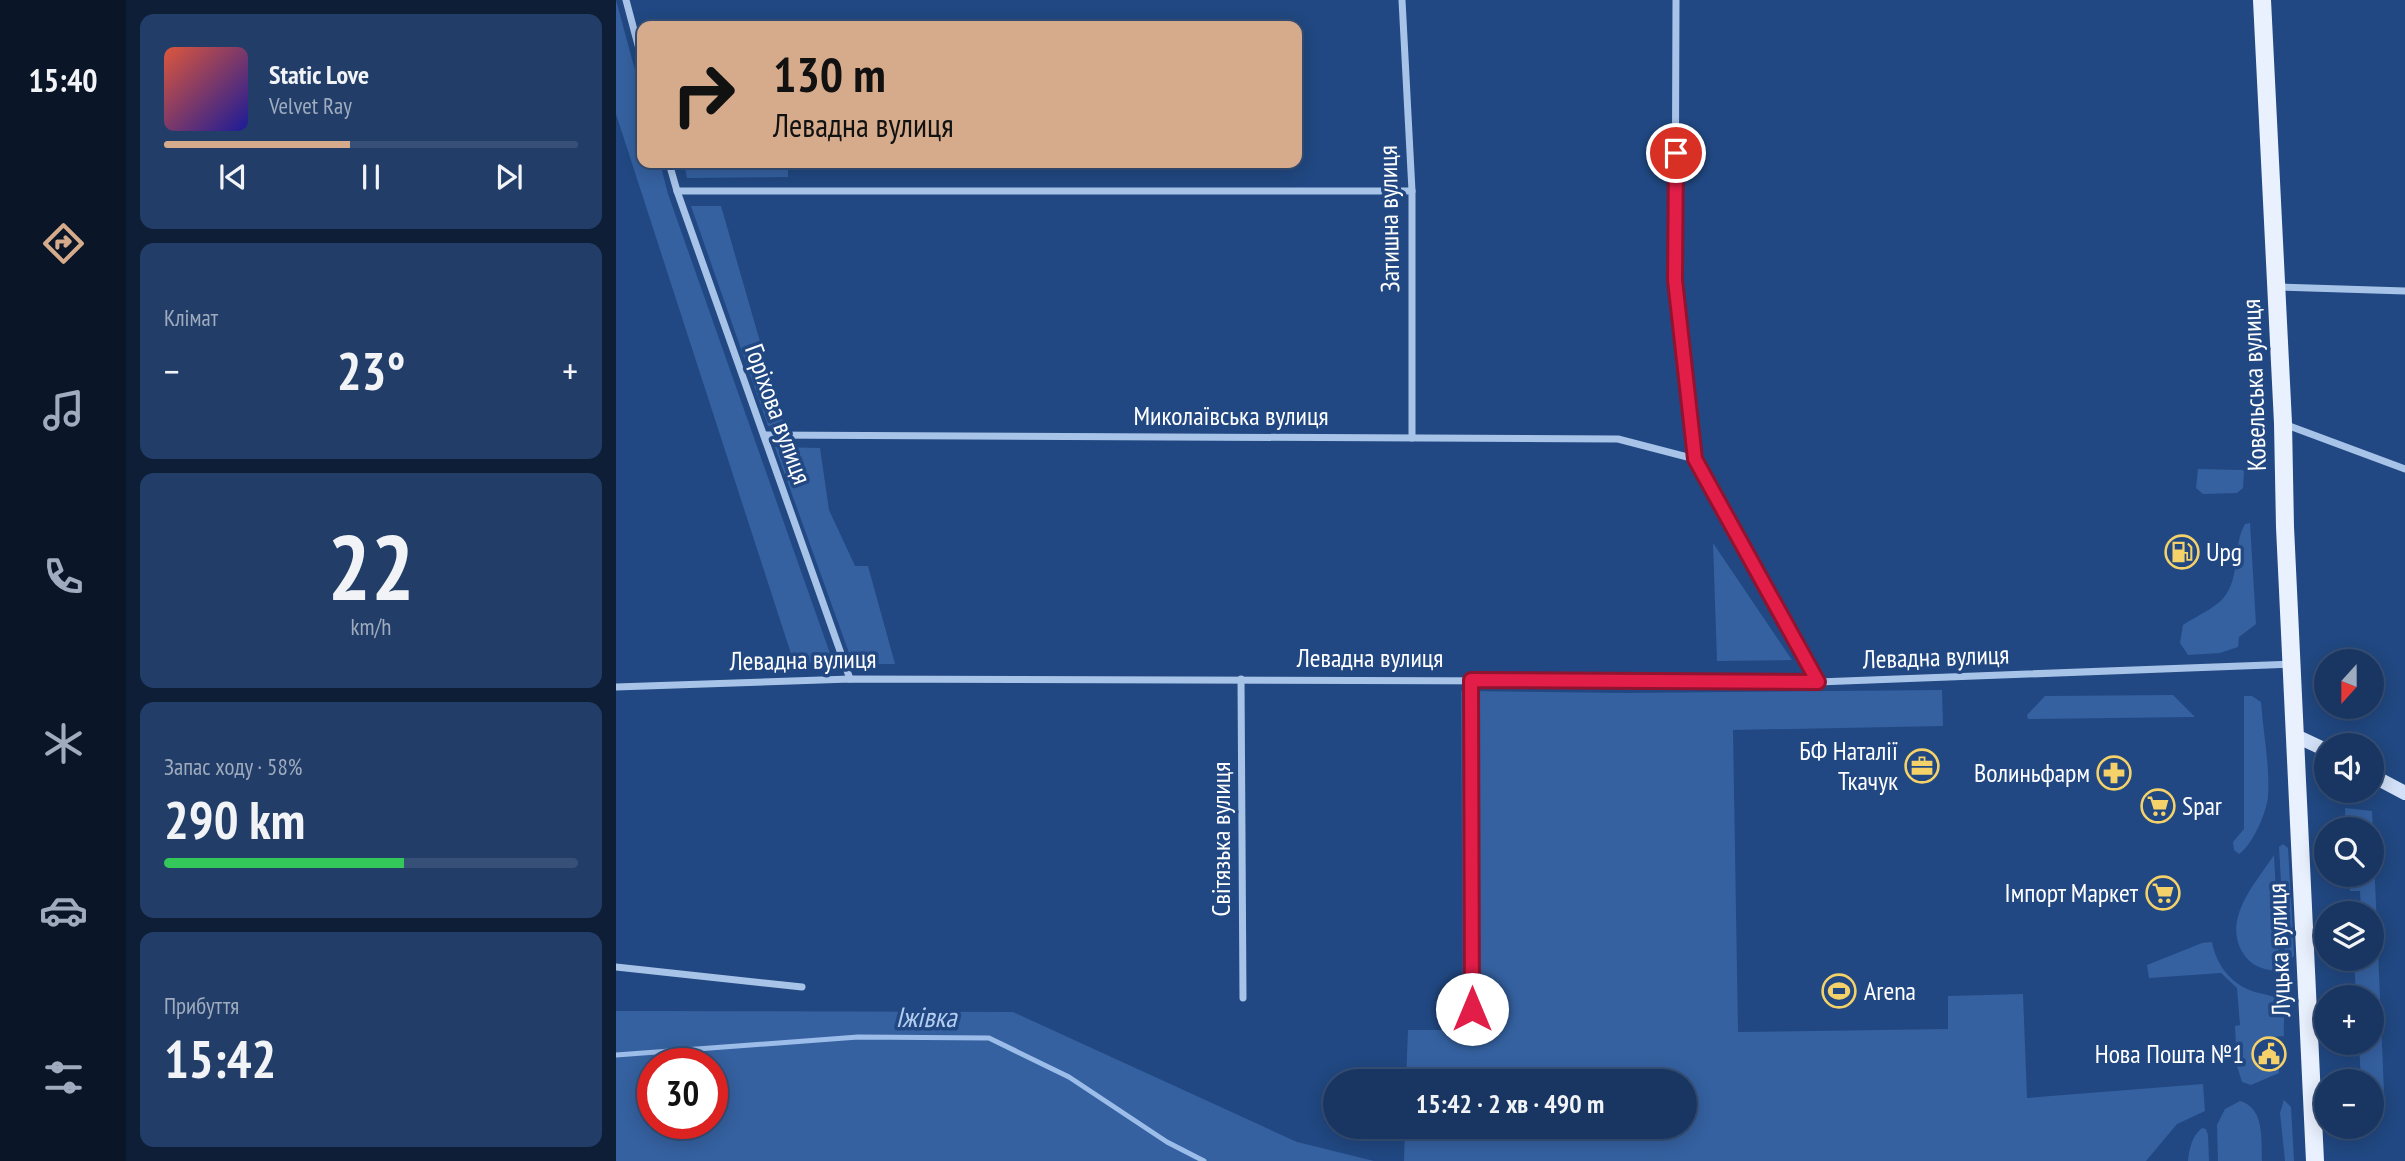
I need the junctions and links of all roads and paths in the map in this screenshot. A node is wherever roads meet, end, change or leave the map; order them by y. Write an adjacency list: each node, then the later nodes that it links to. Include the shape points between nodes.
1 (626, 0): 5 (street)
2 (1402, 0): 8 (street, Затишна вулиця)
3 (1676, 0): 14 (street, via 1675,280)
4 (2262, 0): 9 (main road, Ковельська вулиця)
5 (637, 41)
6 (670, 168): 7 (street, Горіхова вулиця)
7 (677, 191): 8 (street); 12 (street, Горіхова вулиця)
8 (1412, 191): 13 (street, Затишна вулиця)
9 (2277, 287): 10 (street); 11 (main road, Ковельська вулиця)
10 (2405, 291)
11 (2283, 424): 15 (street); 16 (main road, Ковельська вулиця)
12 (764, 435): 13 (street, Миколаївська вулиця); 17 (street, Горіхова вулиця)
13 (1412, 438): 14 (street, Миколаївська вулиця, via 1618,439)
14 (1695, 459): 20 (street)
15 (2405, 469)
16 (2292, 664): 20 (street, Левадна вулиця); 22 (main road, Ковельська вулиця)
17 (850, 679): 18 (street, Левадна вулиця); 21 (street, Левадна вулиця)
18 (1241, 679): 19 (street, Левадна вулиця); 28 (street, Світязька вулиця)
19 (1471, 680): 20 (street, Левадна вулиця); 29 (street)
20 (1818, 682)
21 (616, 687)
22 (2296, 736): 23 (street); 30 (main road, Луцька вулиця)
23 (2314, 744)
24 (2384, 782): 25 (street)
25 (2405, 793)
26 (616, 967): 27 (street)
27 (802, 987)
28 (1242, 998)
29 (1472, 1009)
30 (2315, 1161)

